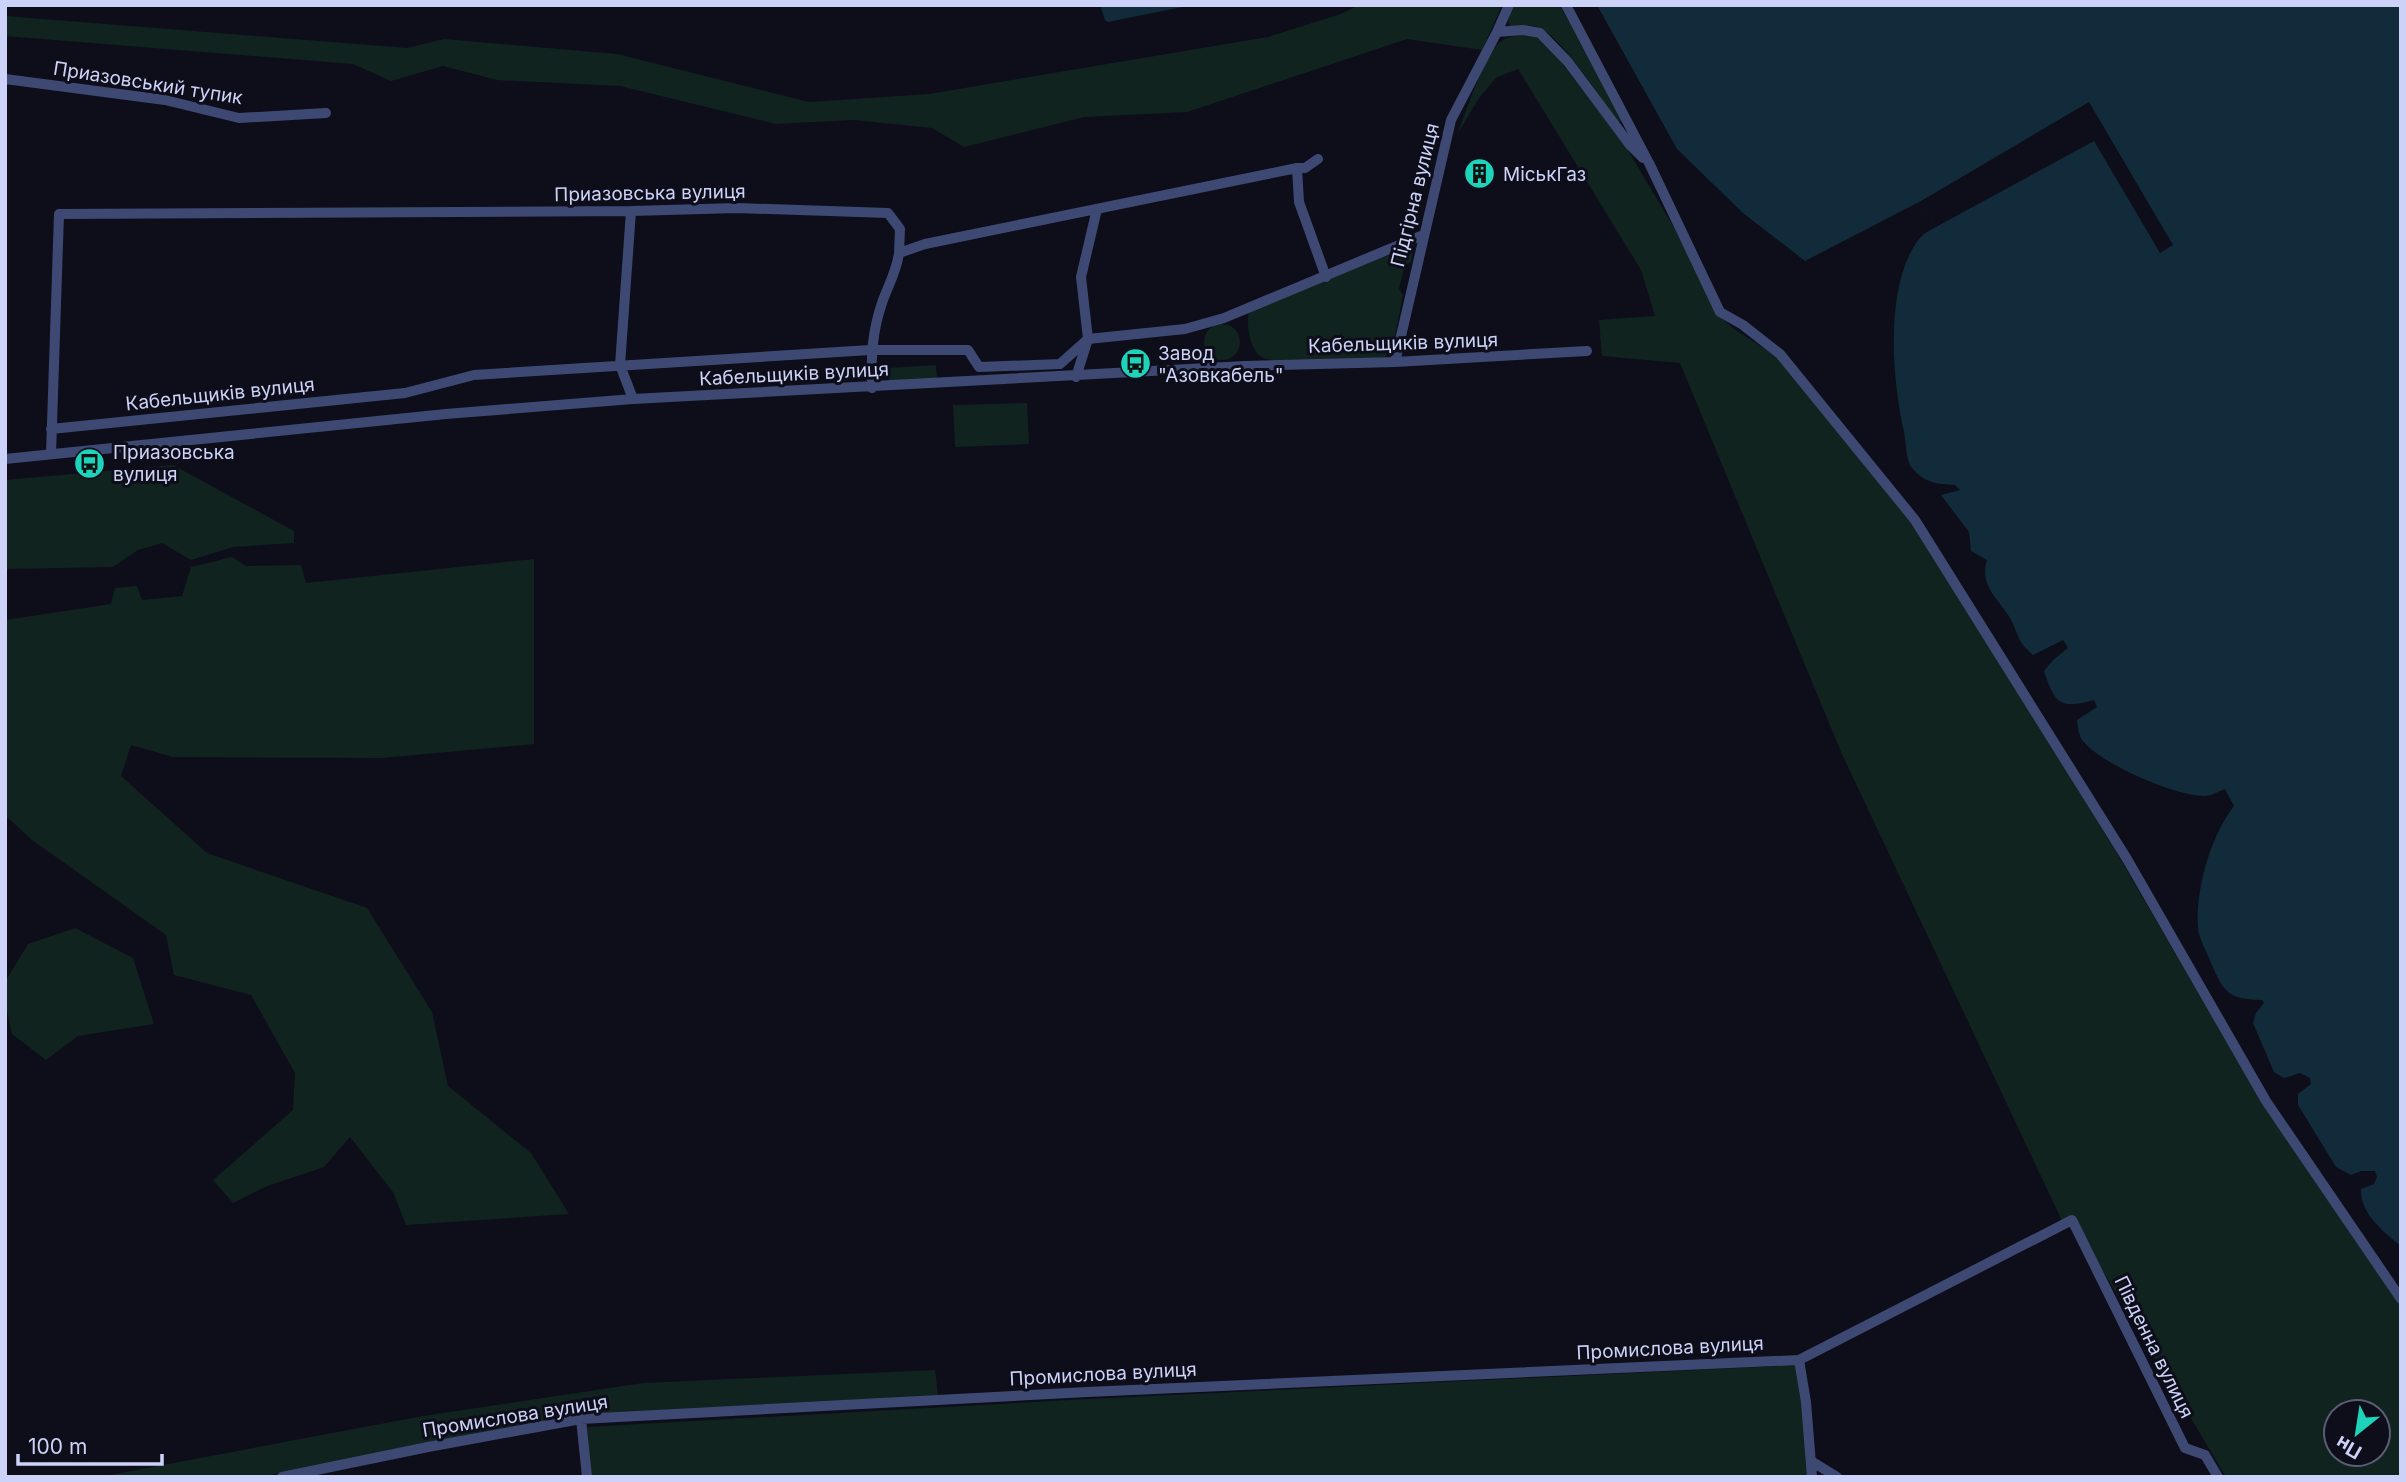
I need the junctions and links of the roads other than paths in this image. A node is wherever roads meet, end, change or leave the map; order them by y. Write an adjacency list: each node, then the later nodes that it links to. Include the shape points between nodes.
1 (1508, 5): 3 (street, Підгірна вулиця)
2 (1566, 5): 7 (street)
3 (1497, 32): 7 (street, via 1540,33); 11 (street, Підгірна вулиця, via 1451,120)
4 (5, 79): 5 (street, Приазовський тупик, via 165,100 239,118)
5 (326, 113)
6 (1318, 159): 8 (street)
7 (1650, 165): 25 (street, via 1720,312 1780,354 1915,520 2127,859 2266,1101)
8 (1297, 168): 9 (street); 13 (street, via 1299,202)
9 (1097, 209): 12 (street); 14 (street, via 1081,278)
10 (631, 211): 12 (street, Приазовська вулиця, via 737,208 888,213 901,229); 18 (street); 22 (street, Приазовська вулиця, via 59,214)
11 (1423, 235): 13 (street); 17 (street, Підгірна вулиця)
12 (899, 253): 15 (street)
13 (1326, 277): 14 (street, via 1185,329)
14 (1088, 340): 15 (street, Кабельщиків вулиця, via 1060,364 979,366 968,349); 19 (street)
15 (870, 349): 18 (street, Кабельщиків вулиця); 20 (street)
16 (1587, 351): 17 (street, Кабельщиків вулиця)
17 (1395, 362): 19 (street, Кабельщиків вулиця)
18 (620, 365): 21 (street); 22 (street, Кабельщиків вулиця, via 474,375 405,393)
19 (1076, 377): 20 (street, Кабельщиків вулиця)
20 (872, 388): 21 (street, Кабельщиків вулиця)
21 (633, 399): 23 (street, Кабельщиків вулиця)
22 (51, 429): 23 (street)
23 (51, 454): 24 (street, Кабельщиків вулиця)
24 (5, 459)
25 (2401, 1299)
26 (1799, 1360): 27 (street, Промислова вулиця); 28 (street); 33 (street, Південна вулиця, via 2072,1220 2185,1448 2205,1455)
27 (581, 1419): 29 (street, Промислова вулиця); 30 (street)
28 (1811, 1461): 31 (street); 32 (street)
29 (282, 1477)
30 (587, 1477)
31 (1812, 1477)
32 (1837, 1477)
33 (2218, 1477)

